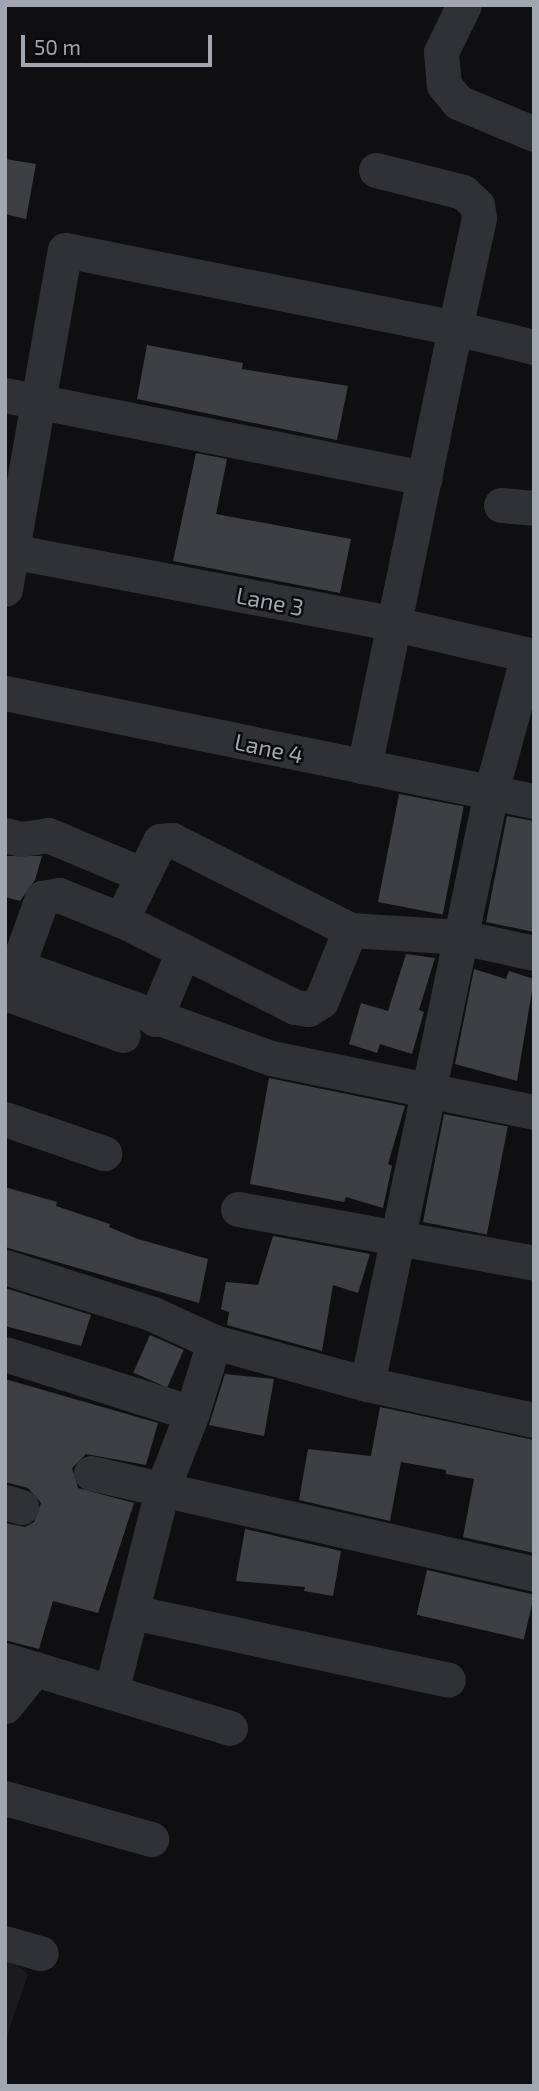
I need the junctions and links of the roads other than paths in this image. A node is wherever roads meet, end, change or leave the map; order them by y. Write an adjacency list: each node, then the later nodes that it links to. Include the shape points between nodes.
1 (464, 5): 2 (street, via 441,52 444,85 458,102)
2 (534, 134)
3 (376, 170): 4 (street, via 463,192 477,205 479,218)
4 (455, 328): 5 (street); 6 (street, via 65,250); 7 (street)
5 (534, 347)
6 (22, 399): 7 (street); 8 (street)
7 (425, 478): 10 (street)
8 (9, 551): 9 (street); 10 (street, Lane 3)
9 (5, 589)
10 (395, 624): 11 (street, Lane 3); 13 (street)
11 (531, 656): 14 (street)
12 (5, 693): 13 (street, Lane 4)
13 (364, 767): 14 (street, Lane 4)
14 (491, 792): 15 (street, Lane 4); 20 (street)
15 (534, 801)
16 (5, 835): 17 (street, via 22,839 48,835)
17 (143, 875): 18 (street); 19 (street, via 160,841 172,840)
18 (121, 920): 21 (street); 24 (street, via 49,894 42,898 20,959 22,967)
19 (350, 930): 20 (street); 21 (street, via 321,1001 308,1009 295,1007)
20 (460, 937): 22 (street); 26 (street)
21 (183, 951): 24 (street)
22 (534, 953)
23 (8, 1003): 25 (street)
24 (155, 1019): 26 (street, via 271,1059)
25 (123, 1035)
26 (429, 1090): 27 (street); 31 (street)
27 (534, 1112)
28 (5, 1119): 29 (street)
29 (104, 1153)
30 (238, 1209): 31 (street)
31 (400, 1239): 32 (street); 36 (street)
32 (534, 1263)
33 (5, 1267): 34 (street, via 153,1314)
34 (214, 1342): 36 (street); 37 (street)
35 (5, 1354): 37 (street)
36 (367, 1384): 38 (street)
37 (192, 1413): 40 (street)
38 (534, 1420)
39 (91, 1473): 40 (street)
40 (162, 1490): 41 (street); 42 (street)
41 (534, 1574)
42 (132, 1612): 44 (street); 45 (street)
43 (20, 1664): 45 (street); 46 (street)
44 (448, 1680)
45 (111, 1692): 47 (street)
46 (5, 1706)
47 (230, 1728)
48 (5, 1798): 49 (street)
49 (151, 1839)
50 (5, 1943): 51 (street)
51 (41, 1953)

